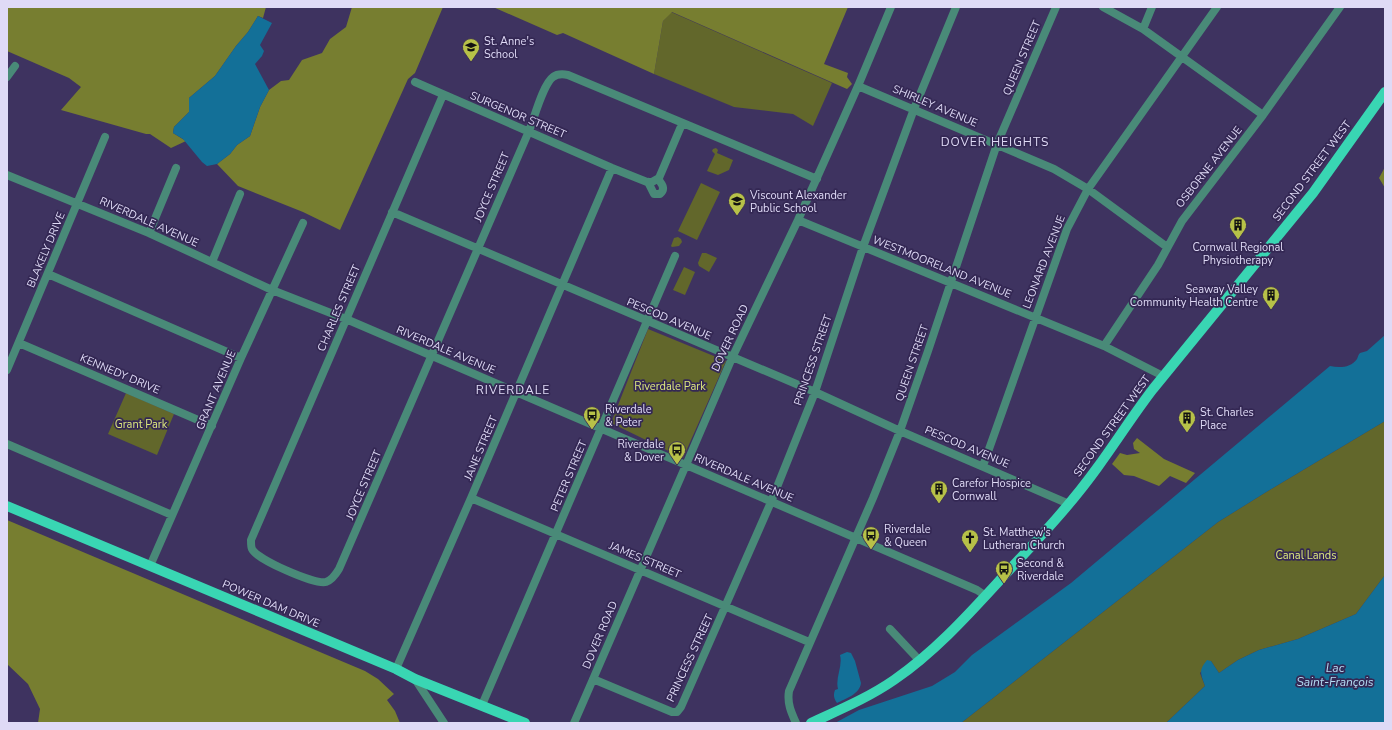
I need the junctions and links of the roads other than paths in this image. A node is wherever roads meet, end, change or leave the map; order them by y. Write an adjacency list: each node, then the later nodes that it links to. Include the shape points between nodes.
1 (891, 7): 13 (street, DOVER ROAD)
2 (956, 7): 16 (street, PRINCESS STREET)
3 (1056, 7): 21 (street, QUEEN STREET)
4 (1103, 7): 8 (street)
5 (1152, 7): 8 (street)
6 (1217, 7): 9 (street, LEONARD AVENUE)
7 (1340, 7): 17 (street, OSBORNE AVENUE)
8 (1143, 29): 9 (street)
9 (1182, 56): 17 (street); 28 (street, LEONARD AVENUE)
10 (15, 66): 11 (street)
11 (7, 77)
12 (415, 82): 15 (street, SURGENOR STREET)
13 (858, 86): 16 (street, SHIRLEY AVENUE); 26 (street, DOVER ROAD)
14 (1385, 92): 53 (main road, SECOND STREET WEST, via 1313,193)
15 (443, 95): 19 (street, SURGENOR STREET); 31 (street, CHARLES STREET)
16 (914, 109): 21 (street, SHIRLEY AVENUE); 35 (street, PRINCESS STREET)
17 (1264, 115): 36 (street, OSBORNE AVENUE, via 1181,222)
18 (682, 124): 19 (street, JOYCE STREET, via 560,74 549,81); 25 (street); 26 (street, JOYCE STREET)
19 (528, 131): 23 (street, SURGENOR STREET); 37 (street, JOYCE STREET)
20 (106, 137): 30 (street, BLAKELY DRIVE)
21 (997, 144): 28 (street, SHIRLEY AVENUE, via 1054,169); 41 (street, QUEEN STREET)
22 (176, 168): 34 (street)
23 (612, 168): 27 (street, SURGENOR STREET); 42 (street, JANE STREET)
24 (7, 175): 30 (street, RIVERDALE AVENUE)
25 (658, 179): 27 (street); 27 (street, via 663,188 660,194 654,194)
26 (817, 179): 32 (street, DOVER ROAD)
27 (648, 182)
28 (1088, 189): 36 (street, SHIRLEY AVENUE); 44 (street, LEONARD AVENUE, via 1067,228)
29 (240, 194): 39 (street)
30 (77, 204): 34 (street, RIVERDALE AVENUE); 40 (street, BLAKELY DRIVE)
31 (392, 212): 37 (street, PESCOD AVENUE); 45 (street, CHARLES STREET)
32 (798, 220): 35 (street, WESTMOORELAND AVENUE); 51 (street, DOVER ROAD)
33 (303, 223): 43 (street, GRANT AVENUE)
34 (149, 233): 39 (street, RIVERDALE AVENUE)
35 (863, 247): 41 (street, WESTMOORELAND AVENUE); 55 (street, PRINCESS STREET)
36 (1167, 247): 48 (street, OSBORNE AVENUE, via 1158,265)
37 (478, 248): 42 (street, PESCOD AVENUE); 49 (street, JOYCE STREET)
38 (675, 256): 46 (street, PETER STREET)
39 (212, 262): 43 (street, RIVERDALE AVENUE)
40 (48, 274): 47 (street, BLAKELY DRIVE); 50 (street)
41 (950, 283): 44 (street, WESTMOORELAND AVENUE); 58 (street, QUEEN STREET)
42 (562, 285): 46 (street, PESCOD AVENUE); 54 (street, JANE STREET)
43 (272, 290): 45 (street, RIVERDALE AVENUE); 50 (street, GRANT AVENUE)
44 (1035, 317): 48 (street, WESTMOORELAND AVENUE); 61 (street, LEONARD AVENUE)
45 (346, 319): 49 (street, RIVERDALE AVENUE); 70 (street, CHARLES STREET, via 251,540 252,550 259,557 307,579 326,582 333,578)
46 (647, 320): 51 (street, PESCOD AVENUE); 57 (street, PETER STREET)
47 (19, 343): 52 (street, BLAKELY DRIVE); 56 (street, KENNEDY DRIVE)
48 (1104, 346): 53 (street, WESTMOORELAND AVENUE)
49 (432, 356): 54 (street, RIVERDALE AVENUE); 70 (street, JOYCE STREET)
50 (241, 358): 56 (street, GRANT AVENUE)
51 (732, 358): 55 (street, PESCOD AVENUE); 60 (street, DOVER ROAD)
52 (7, 370)
53 (1163, 376): 64 (main road, SECOND STREET WEST)
54 (517, 392): 57 (street, RIVERDALE AVENUE); 62 (street, JANE STREET)
55 (815, 392): 58 (street, PESCOD AVENUE); 63 (street, PRINCESS STREET)
56 (212, 426): 66 (street, GRANT AVENUE)
57 (602, 429): 60 (street, RIVERDALE AVENUE); 67 (street, PETER STREET)
58 (900, 431): 61 (street, PESCOD AVENUE); 68 (street, QUEEN STREET)
59 (7, 444): 66 (street)
60 (686, 466): 63 (street, RIVERDALE AVENUE); 71 (street, DOVER ROAD)
61 (983, 466): 64 (street, PESCOD AVENUE)
62 (471, 498): 67 (street, JAMES STREET); 77 (street, JANE STREET)
63 (771, 502): 68 (street, RIVERDALE AVENUE); 73 (street, PRINCESS STREET)
64 (1070, 504): 72 (main road, SECOND STREET WEST)
65 (7, 506): 69 (main road, POWER DAM DRIVE)
66 (172, 515): 69 (street, GRANT AVENUE)
67 (556, 535): 71 (street, JAMES STREET); 80 (street, PETER STREET)
68 (855, 537): 72 (street, RIVERDALE AVENUE); 75 (street, QUEEN STREET)
69 (150, 566): 77 (main road, POWER DAM DRIVE)
70 (339, 569)
71 (640, 570): 73 (street, JAMES STREET); 79 (street, DOVER ROAD)
72 (986, 596): 76 (main road, SECOND STREET WEST)
73 (726, 606): 75 (street, JAMES STREET); 79 (street, PRINCESS STREET, via 681,707 675,713)
74 (890, 630): 76 (street)
75 (809, 642): 84 (street, QUEEN STREET, via 788,695)
76 (920, 661): 85 (main road, SECOND STREET WEST, via 867,696)
77 (396, 669): 78 (main road, POWER DAM DRIVE)
78 (415, 679): 80 (main road, POWER DAM DRIVE); 81 (street)
79 (592, 679): 83 (street, DOVER ROAD)
80 (482, 705): 82 (main road, POWER DAM DRIVE)
81 (444, 723)
82 (525, 723)
83 (574, 723)
84 (796, 723)
85 (811, 723)

